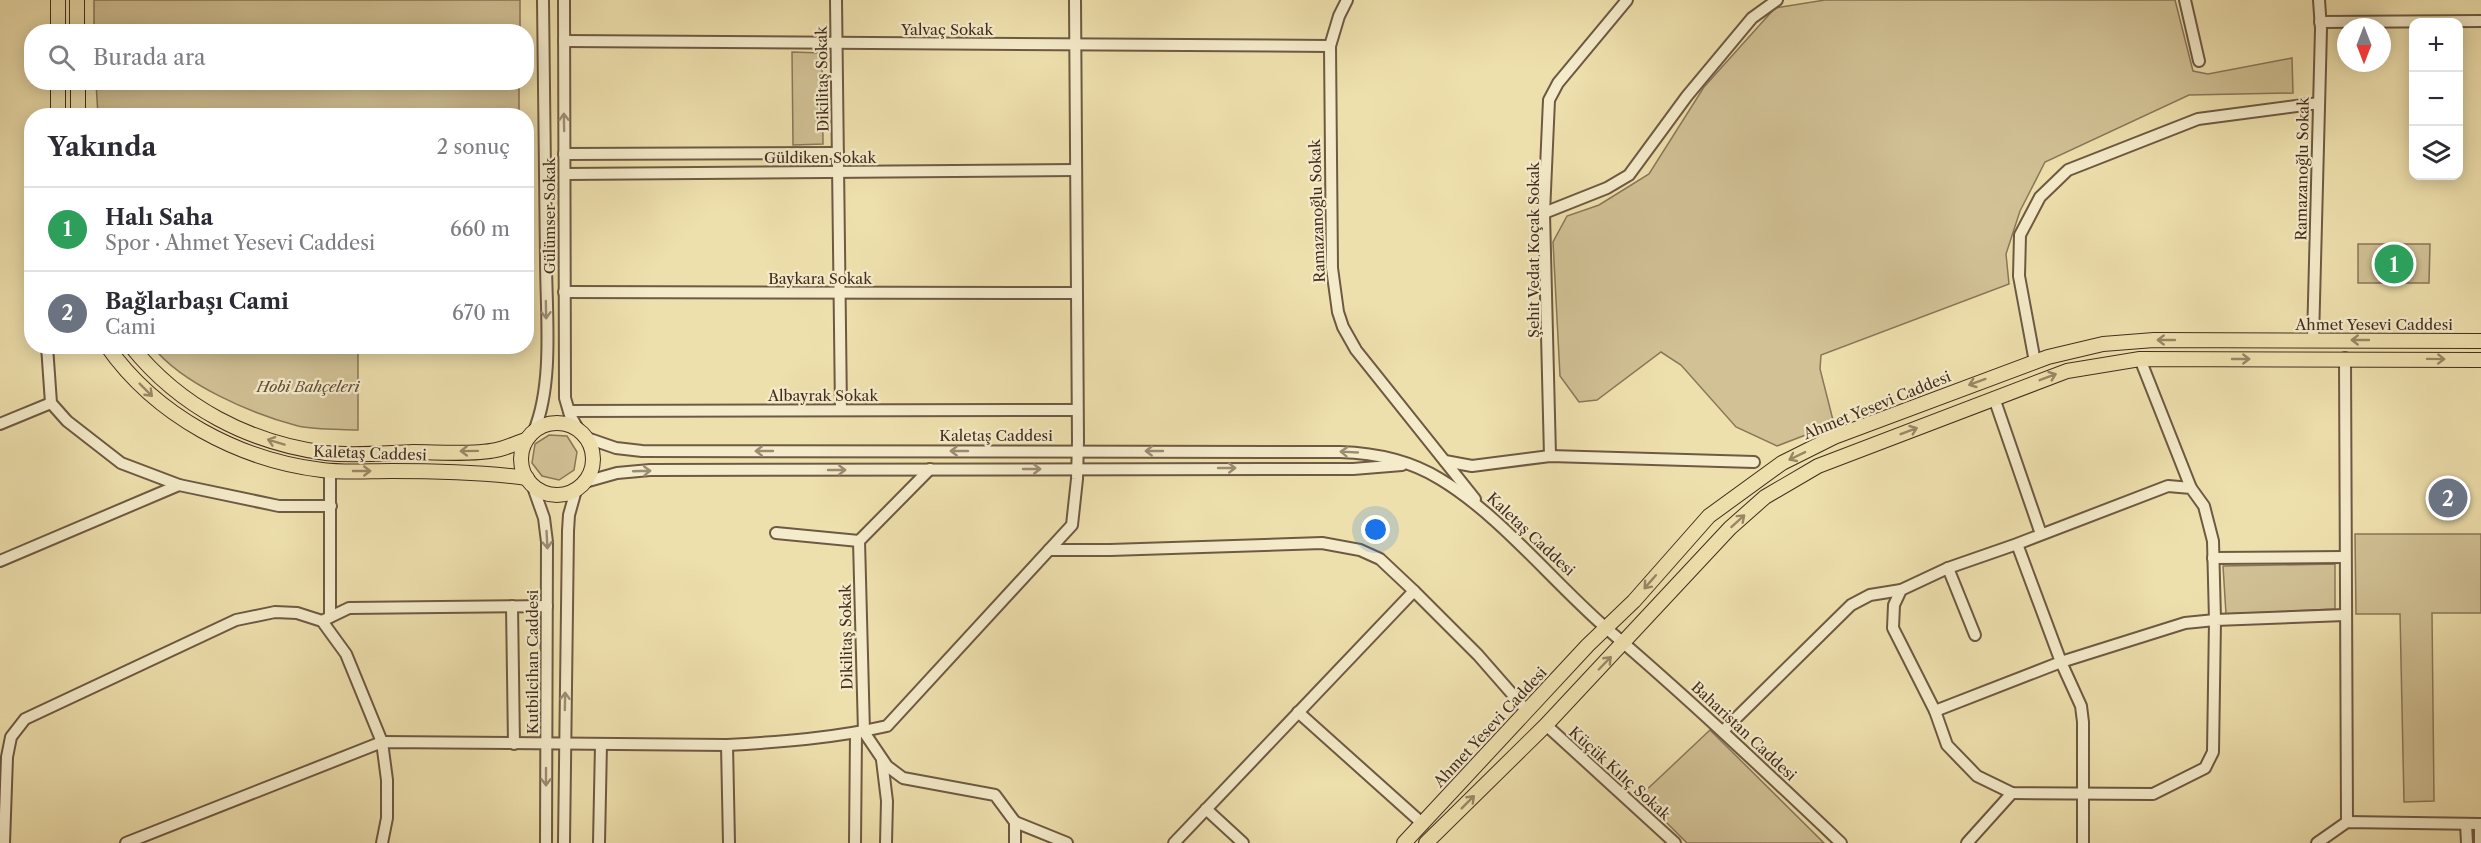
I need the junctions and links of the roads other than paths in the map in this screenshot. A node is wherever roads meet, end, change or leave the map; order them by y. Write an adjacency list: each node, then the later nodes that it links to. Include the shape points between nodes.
1 (58, 0): 14 (main road)
2 (77, 0): 15 (main road)
3 (543, 0): 51 (street, one-way to 51, via 545,380 542,411)
4 (564, 0): 16 (street, Gülümser Sokak)
5 (836, 0): 17 (street, Dikilitaş Sokak)
6 (1075, 0): 18 (street)
7 (1347, 0): 19 (street, Ramazanoğlu Sokak)
8 (1627, 0): 31 (street, Şehit Vedat Koçak Sokak, via 1558,82 1549,100)
9 (1777, 0): 31 (street, via 1752,18 1687,96 1629,175)
10 (2185, 0): 20 (street)
11 (2319, 0): 13 (street, Ramazanoğlu Sokak)
12 (2481, 21): 13 (street)
13 (2320, 22): 23 (street, Ramazanoğlu Sokak)
14 (58, 24)
15 (77, 24)
16 (564, 41): 17 (street, Yalvaç Sokak); 27 (street, Gülümser Sokak, one-way to 16)
17 (837, 43): 18 (street, Yalvaç Sokak); 26 (street, Dikilitaş Sokak)
18 (1075, 44): 19 (street, Yalvaç Sokak); 28 (street)
19 (1330, 46): 54 (street, Ramazanoğlu Sokak, via 1332,268 1338,312 1356,350)
20 (2199, 61)
21 (58, 90): 24 (main road)
22 (78, 90): 25 (main road)
23 (2319, 103): 35 (street, Ramazanoğlu Sokak); 43 (street, via 2198,119 2068,170 2040,197 2020,235 2019,276)
24 (58, 108)
25 (78, 108)
26 (838, 153): 27 (street); 29 (street, Dikilitaş Sokak)
27 (564, 154): 30 (street, Gülümser Sokak)
28 (1075, 170): 29 (street, Güldiken Sokak); 34 (street)
29 (838, 172): 30 (street, Güldiken Sokak); 33 (street, Dikilitaş Sokak)
30 (565, 174): 32 (street, Gülümser Sokak)
31 (1544, 213): 53 (street, Şehit Vedat Koçak Sokak)
32 (564, 292): 33 (street, Baykara Sokak); 48 (street, Gülümser Sokak, via 564,387)
33 (840, 293): 34 (street, Baykara Sokak); 46 (street, Dikilitaş Sokak)
34 (1076, 293): 47 (street)
35 (2313, 339): 36 (main road, Ahmet Yesevi Caddesi, one-way to 35); 43 (main road, Ahmet Yesevi Caddesi, one-way to 43, via 2103,344)
36 (2481, 341)
37 (48, 354): 45 (street)
38 (113, 354): 59 (main road, Kaletaş Caddesi, one-way to 59, via 152,396 220,441 272,461)
39 (137, 354): 51 (main road, Kaletaş Caddesi, one-way to 39, via 494,451 328,453 280,444 226,424 189,403)
40 (2345, 358): 41 (main road, one-way to 40); 42 (main road, one-way to 42); 71 (street)
41 (2140, 359): 44 (main road, one-way to 41, via 2067,370); 63 (street)
42 (2481, 360)
43 (2035, 362): 82 (main road, Ahmet Yesevi Caddesi, one-way to 82, via 1834,437 1782,463 1709,516)
44 (1994, 398): 67 (street); 84 (main road, one-way to 44, via 1730,528 1765,496 1818,466)
45 (51, 403): 49 (street); 61 (street, via 67,422 121,463)
46 (841, 410): 47 (street, Albayrak Sokak); 48 (street, Albayrak Sokak)
47 (1077, 410): 52 (street)
48 (569, 411): 50 (street, Gülümser Sokak)
49 (0, 424)
50 (583, 434): 51 (main road, via 568,424 556,423 544,425); 52 (street, Kaletaş Caddesi, one-way to 50, via 642,451 616,448); 62 (main road, via 594,460 591,472)
51 (530, 435): 60 (main road, via 521,463)
52 (1078, 451): 56 (street, Kaletaş Caddesi, one-way to 52, via 1347,452); 57 (street)
53 (1551, 456): 54 (street, via 1472,466); 55 (street)
54 (1445, 461): 65 (street, Ramazanoğlu Sokak)
55 (1754, 462)
56 (1405, 465): 57 (street, Kaletaş Caddesi, one-way to 56, via 1353,469); 65 (street, Kaletaş Caddesi, via 1441,479)
57 (1078, 468): 58 (street, Kaletaş Caddesi, one-way to 57); 70 (street, via 1072,525)
58 (930, 469): 62 (street, Kaletaş Caddesi, one-way to 58, via 617,473 638,471); 68 (street)
59 (330, 471): 60 (main road, Kaletaş Caddesi, one-way to 60, via 466,471); 64 (street)
60 (529, 481): 62 (main road, via 553,495); 78 (street, Kutbilcihan Caddesi, one-way to 78, via 546,531)
61 (179, 485): 64 (street, via 279,506); 73 (street)
62 (580, 486): 95 (street, one-way to 62, via 568,531 569,515)
63 (2191, 488): 67 (street, via 2168,486); 72 (street, via 2204,506)
64 (331, 506): 80 (street)
65 (1489, 517): 82 (street, Kaletaş Caddesi)
66 (776, 533): 68 (street)
67 (2041, 534): 69 (street)
68 (859, 541): 91 (street, Dikilitaş Sokak)
69 (2017, 544): 74 (street); 85 (street)
70 (1049, 550): 76 (street, via 1322,543 1360,550 1380,559); 91 (street, via 887,726)
71 (2345, 556): 72 (street); 79 (street)
72 (2213, 558): 81 (street)
73 (0, 561)
74 (1948, 568): 75 (street); 83 (street)
75 (1901, 590): 87 (street, via 1894,605 1893,628); 90 (street, via 1870,595 1851,605)
76 (1414, 591): 86 (street); 88 (street)
77 (512, 606): 78 (street); 80 (street, via 349,608); 93 (street)
78 (547, 606): 94 (street, Kutbilcihan Caddesi)
79 (2345, 615): 81 (street); 103 (street)
80 (326, 619): 92 (street, via 346,654); 107 (street, via 275,612 236,620 25,718 11,736 7,757)
81 (2215, 620): 85 (street, via 2185,623); 100 (street, via 2213,752 2205,768 2153,794)
82 (1606, 628): 84 (street, Kaletaş Caddesi); 86 (main road, Ahmet Yesevi Caddesi)
83 (1975, 635)
84 (1625, 642): 89 (main road, one-way to 84); 90 (street, Baharistan Caddesi)
85 (2061, 662): 87 (street); 100 (street, via 2081,706)
86 (1527, 711): 104 (main road, Ahmet Yesevi Caddesi)
87 (1935, 711): 99 (street, via 1947,745 1977,776)
88 (1298, 712): 101 (street); 104 (street)
89 (1546, 725): 121 (main road, one-way to 89); 122 (street, Küçük Kılıç Sokak)
90 (1724, 731): 123 (street, Baharistan Caddesi)
91 (860, 732): 97 (street); 98 (street); 114 (street, Dikilitaş Sokak)
92 (382, 742): 93 (street); 108 (street); 109 (street, via 387,790)
93 (514, 744): 94 (street)
94 (546, 744): 95 (street); 110 (street, Kutbilcihan Caddesi, one-way to 110)
95 (564, 744): 96 (street); 111 (street)
96 (601, 744): 97 (street); 112 (street)
97 (727, 746): 113 (street)
98 (881, 757): 102 (street, via 903,778 995,795); 115 (street, via 887,801)
99 (2012, 793): 100 (street); 124 (street)
100 (2083, 793): 125 (street)
101 (1206, 808): 118 (street); 119 (street)
102 (1015, 822): 116 (street); 117 (street)
103 (2347, 822): 105 (street); 126 (street)
104 (1423, 824): 120 (main road, Ahmet Yesevi Caddesi)
105 (2466, 824): 106 (street); 127 (street)
106 (2481, 824): 128 (street)
107 (4, 843)
108 (126, 843)
109 (382, 843)
110 (546, 843)
111 (564, 843)
112 (599, 843)
113 (729, 843)
114 (855, 843)
115 (886, 843)
116 (1015, 843)
117 (1067, 843)
118 (1174, 843)
119 (1243, 843)
120 (1404, 843)
121 (1426, 843)
122 (1675, 843)
123 (1841, 843)
124 (1967, 843)
125 (2083, 843)
126 (2317, 843)
127 (2467, 843)
128 (2480, 843)

